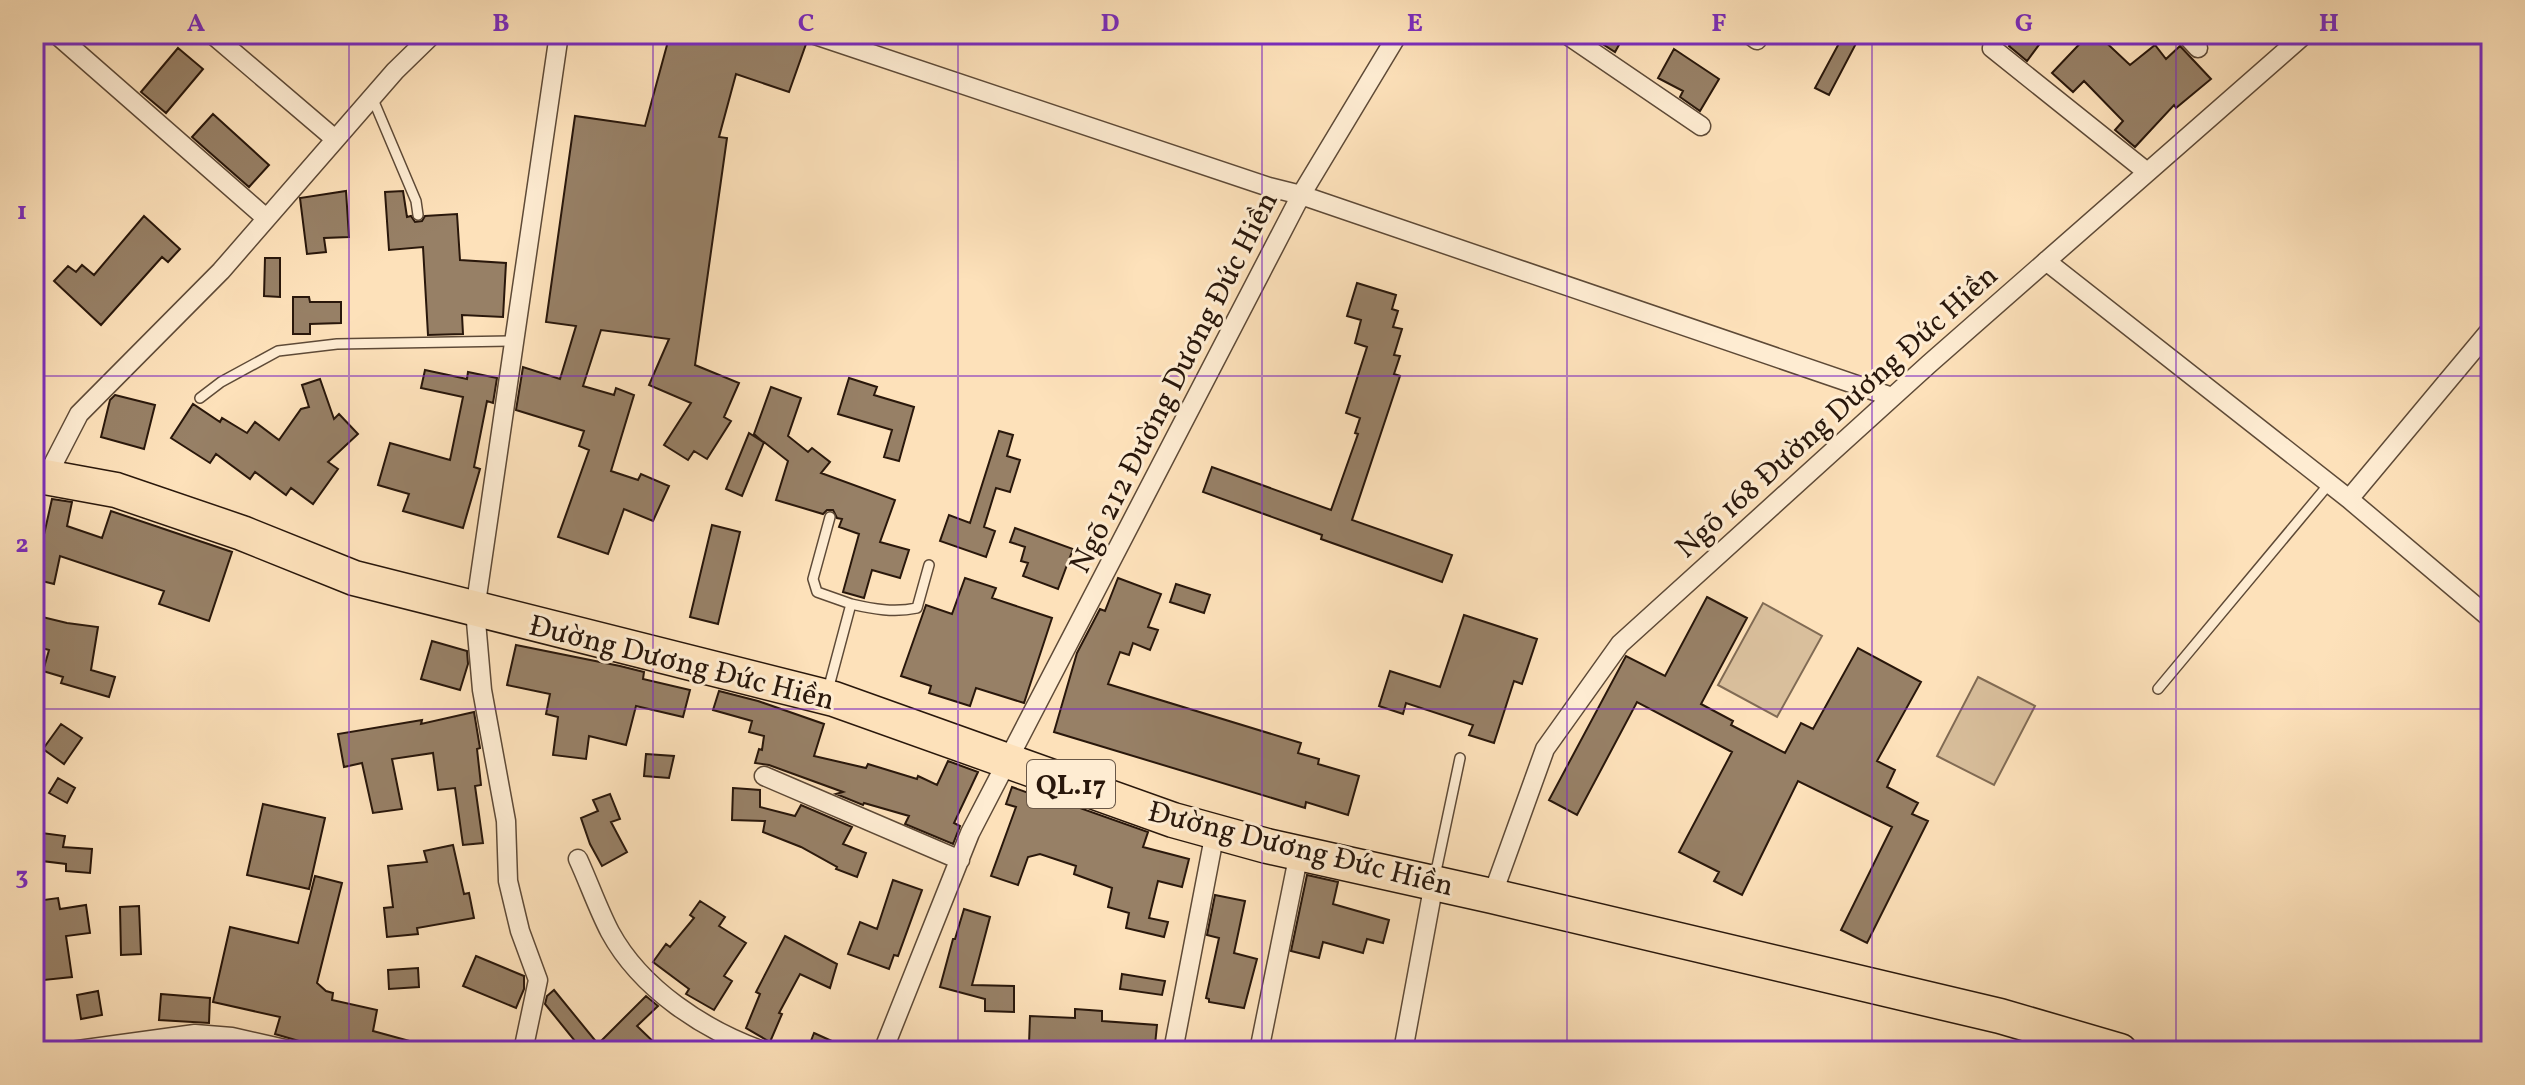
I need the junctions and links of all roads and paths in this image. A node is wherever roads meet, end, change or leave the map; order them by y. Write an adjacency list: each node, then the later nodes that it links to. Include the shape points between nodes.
1 (56, 34): 16 (street)
2 (212, 34): 12 (street)
3 (433, 34): 10 (street)
4 (559, 34): 19 (street)
5 (812, 34): 14 (street)
6 (1398, 34): 14 (street, Ngõ 212 Đường Dương Đức Hiền)
7 (1566, 34): 11 (street)
8 (1996, 34): 13 (street, via 1992,48)
9 (2305, 34): 13 (street, Ngõ 168 Đường Dương Đức Hiền)
10 (372, 97): 12 (street); 15 (lane)
11 (1701, 126)
12 (335, 139): 16 (street)
13 (2147, 172): 17 (street, Ngõ 168 Đường Dương Đức Hiền)
14 (1301, 195): 20 (street); 33 (street, Ngõ 212 Đường Dương Đức Hiền)
15 (418, 215)
16 (266, 218): 22 (street, via 221,271 79,414)
17 (2046, 261): 20 (street, Ngõ 168 Đường Dương Đức Hiền); 23 (street)
18 (2491, 329): 24 (street)
19 (514, 341): 21 (lane, via 337,344 278,351); 28 (street)
20 (1892, 397): 40 (street, Ngõ 168 Đường Dương Đức Hiền, via 1620,644 1545,749)
21 (200, 398)
22 (40, 476): 28 (highway, Đường Dương Đức Hiền / QL.17, via 116,490 354,578)
23 (2329, 484): 24 (street); 30 (lane)
24 (2349, 499): 29 (street)
25 (830, 517): 27 (lane, via 813,579 817,592)
26 (929, 565): 27 (lane, via 917,608 881,610)
27 (851, 604): 31 (lane)
28 (475, 610): 31 (highway, Đường Dương Đức Hiền / QL.17); 44 (street, via 482,690 506,821 512,905 538,980)
29 (2491, 619)
30 (2158, 689)
31 (826, 697): 33 (highway, Đường Dương Đức Hiền / QL.17)
32 (1460, 758): 39 (lane)
33 (1008, 762): 35 (highway, Đường Dương Đức Hiền / QL.17); 38 (street, Ngõ 212 Đường Dương Đức Hiền)
34 (764, 776): 38 (street)
35 (1215, 832): 36 (highway, Đường Dương Đức Hiền / QL.17); 47 (street)
36 (1299, 853): 39 (highway, Đường Dương Đức Hiền / QL.17); 48 (street)
37 (578, 859): 45 (street, via 611,934 645,977 732,1040)
38 (960, 860): 46 (street, Ngõ 212 Đường Dương Đức Hiền)
39 (1434, 883): 40 (highway, Đường Dương Đức Hiền / QL.17); 49 (street)
40 (1492, 896): 50 (highway, Đường Dương Đức Hiền / QL.17, via 2000,1016)
41 (180, 1043): 42 (street); 43 (street, via 232,1037)
42 (71, 1051)
43 (294, 1051)
44 (523, 1051)
45 (763, 1051)
46 (883, 1051)
47 (1173, 1051)
48 (1259, 1051)
49 (1403, 1051)
50 (2120, 1051)

